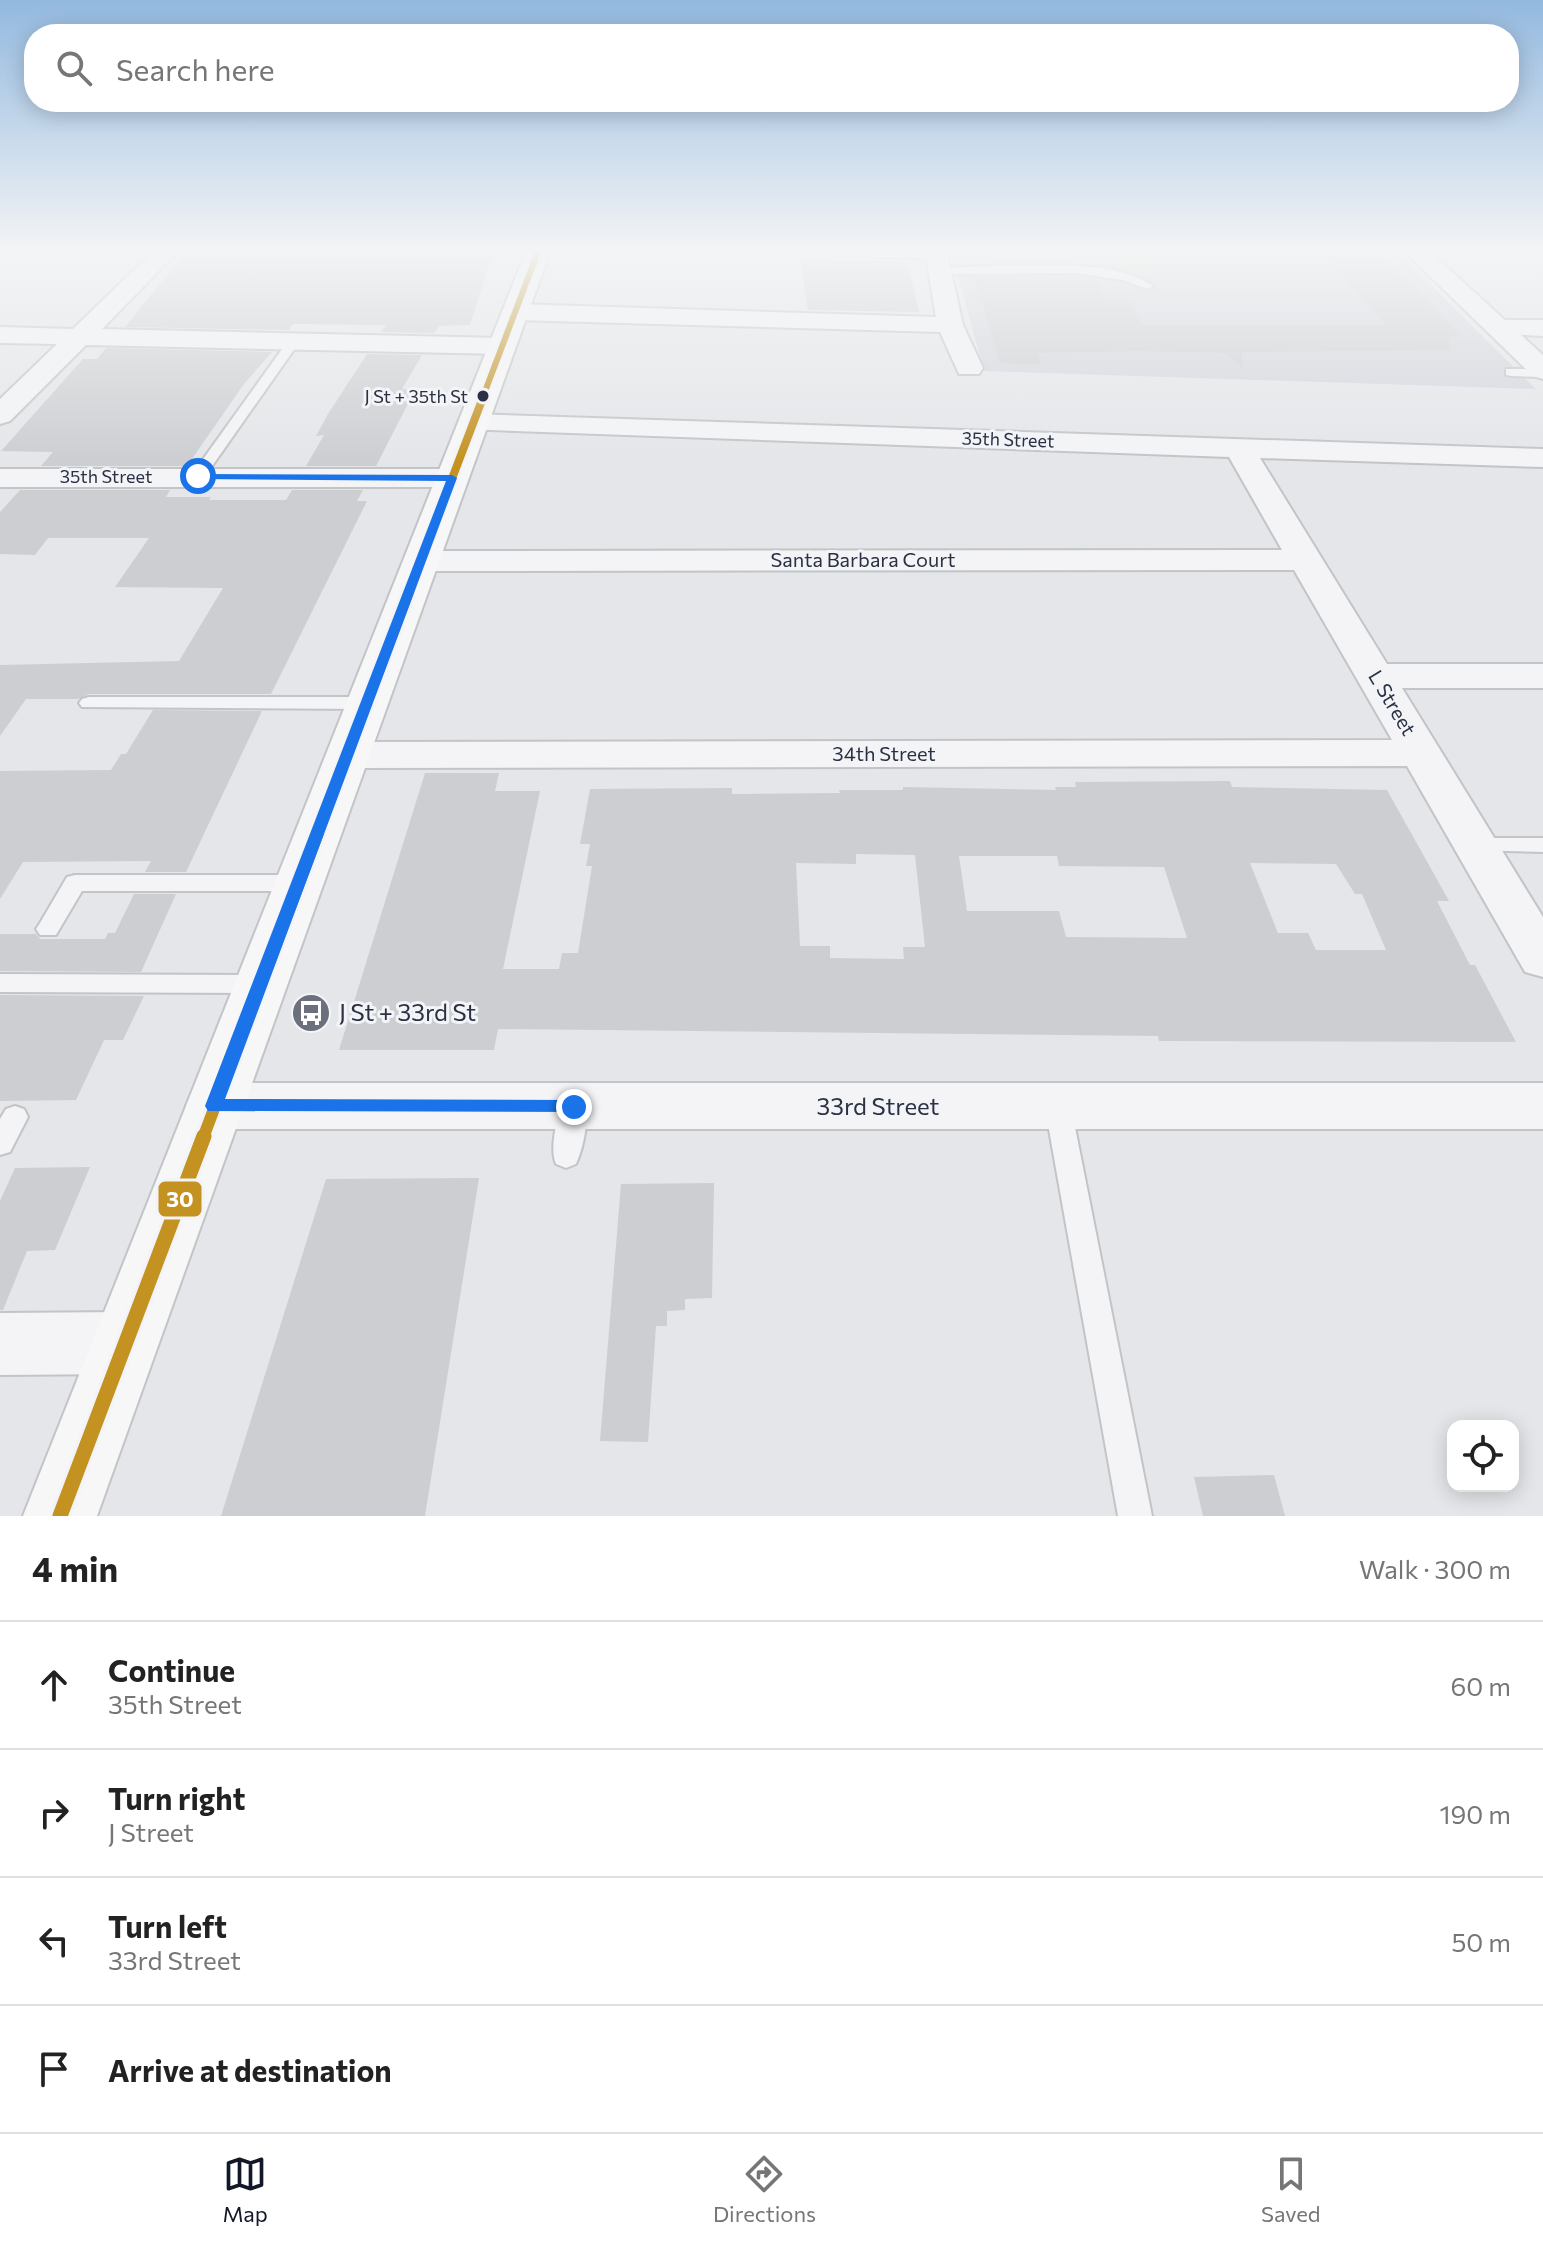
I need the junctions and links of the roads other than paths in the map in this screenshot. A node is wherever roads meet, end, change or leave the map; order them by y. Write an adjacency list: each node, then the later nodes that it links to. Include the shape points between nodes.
1 (97, 320): 10 (street)
2 (512, 320): 8 (main road)
3 (949, 320): 5 (street)
4 (1489, 320): 6 (street)
5 (950, 325): 8 (street); 12 (street)
6 (1498, 328): 7 (street); 13 (street)
7 (1543, 328)
8 (508, 329): 11 (street); 16 (main road)
9 (0, 335): 10 (street)
10 (81, 336): 11 (street); 15 (street)
11 (294, 341): 19 (lane)
12 (969, 368)
13 (1543, 371): 14 (lane)
14 (1511, 372)
15 (0, 415)
16 (473, 423): 17 (street, 35th Street); 21 (main road)
17 (1239, 448): 18 (street, 35th Street); 22 (street, L Street)
18 (1543, 458)
19 (198, 476): 20 (street, 35th Street); 21 (street, 35th Street)
20 (0, 478)
21 (452, 478): 23 (main road)
22 (1306, 560): 23 (street, Santa Barbara Court); 24 (street, L Street)
23 (421, 561): 27 (main road)
24 (1376, 676): 25 (street); 28 (street, L Street)
25 (1543, 676)
26 (89, 703): 27 (lane)
27 (367, 703): 29 (main road)
28 (1421, 753): 29 (street, 34th Street); 30 (street, L Street)
29 (347, 755): 32 (main road)
30 (1476, 845): 31 (lane); 34 (street, L Street)
31 (1543, 845)
32 (299, 883): 33 (lane, via 75,883); 36 (main road)
33 (48, 929)
34 (1543, 959)
35 (0, 983): 36 (lane)
36 (260, 984): 37 (main road)
37 (214, 1106): 39 (street, 33rd Street, via 570,1132); 42 (main road)
38 (1543, 1106): 39 (street, 33rd Street)
39 (1058, 1107): 45 (lane)
40 (15, 1117): 41 (lane)
41 (0, 1144)
42 (125, 1343): 43 (street); 44 (main road)
43 (0, 1344)
44 (60, 1516)
45 (1135, 1516)

